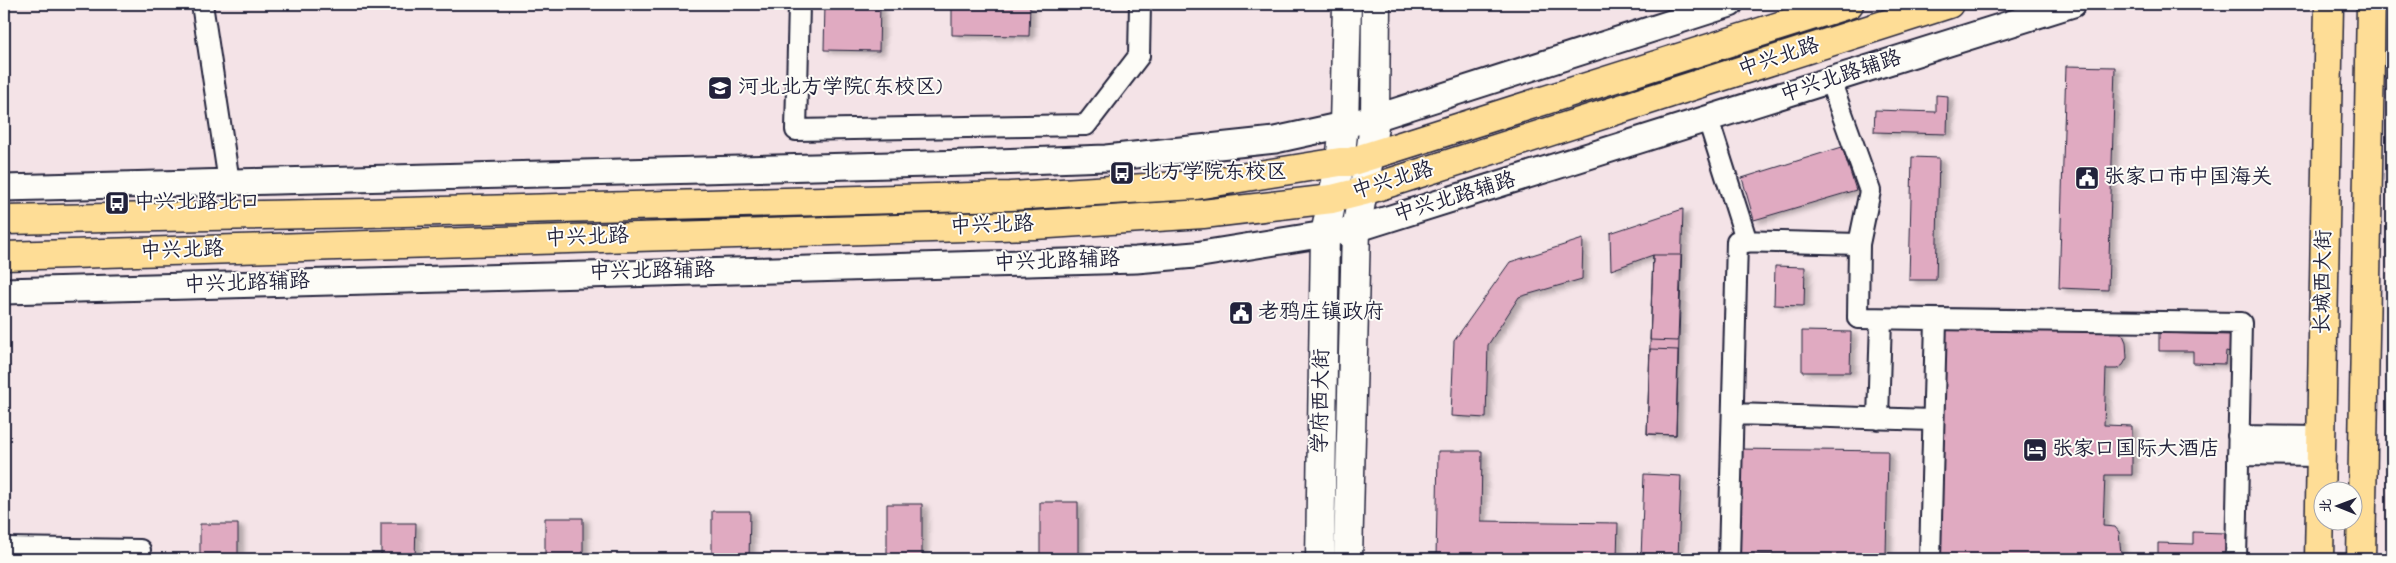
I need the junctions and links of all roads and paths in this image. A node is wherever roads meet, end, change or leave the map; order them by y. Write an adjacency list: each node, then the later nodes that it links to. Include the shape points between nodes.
1 (202, 4): 18 (street)
2 (799, 4): 3 (street, via 796,130 1086,125 1139,56)
3 (1140, 4)
4 (1347, 4): 15 (main road, 学府西大街)
5 (1376, 4): 13 (main road, 学府西大街)
6 (1730, 4): 13 (street)
7 (1849, 4): 16 (main road, 中兴北路)
8 (1949, 4): 20 (main road, 中兴北路)
9 (2073, 4): 12 (street, 中兴北路辅路)
10 (2329, 4): 35 (main road, 长城西大街)
11 (2371, 4): 44 (main road, 长城西大街)
12 (1830, 80): 14 (street, 中兴北路辅路); 26 (street, via 1870,191)
13 (1374, 118): 15 (street); 16 (main road, 学府西大街)
14 (1708, 119): 23 (street, 中兴北路辅路); 25 (street)
15 (1344, 125): 17 (main road, 学府西大街); 18 (street, via 1275,140 1106,158)
16 (1370, 154): 17 (main road, 中兴北路, via 1350,162); 20 (main road, 学府西大街)
17 (1340, 162): 21 (main road, 学府西大街); 22 (main road, 中兴北路, via 1196,185 1010,196)
18 (229, 182): 19 (street)
19 (4, 188)
20 (1364, 191): 21 (main road, 中兴北路); 23 (main road, 学府西大街)
21 (1332, 199): 24 (main road, 学府西大街); 27 (main road, 中兴北路, via 1203,214 1034,225)
22 (4, 220)
23 (1356, 229): 24 (street, 中兴北路辅路); 39 (main road, 学府西大街)
24 (1325, 234): 28 (street, 中兴北路辅路, via 1196,255 1136,260); 38 (main road, 学府西大街)
25 (1747, 242): 26 (street); 31 (street, via 1737,242)
26 (1859, 244): 29 (street, via 1858,318)
27 (4, 256)
28 (4, 291)
29 (1881, 319): 30 (street); 32 (street)
30 (1936, 320): 33 (street); 34 (street, via 2240,323)
31 (1733, 414): 32 (street); 40 (street)
32 (1878, 419): 33 (street)
33 (1933, 420): 41 (street)
34 (2238, 445): 35 (street); 42 (street)
35 (2321, 446): 43 (main road, 长城西大街)
36 (4, 548): 37 (street)
37 (140, 550)
38 (1320, 559)
39 (1348, 559)
40 (1728, 559)
41 (1930, 559)
42 (2236, 559)
43 (2319, 559)
44 (2361, 559)

